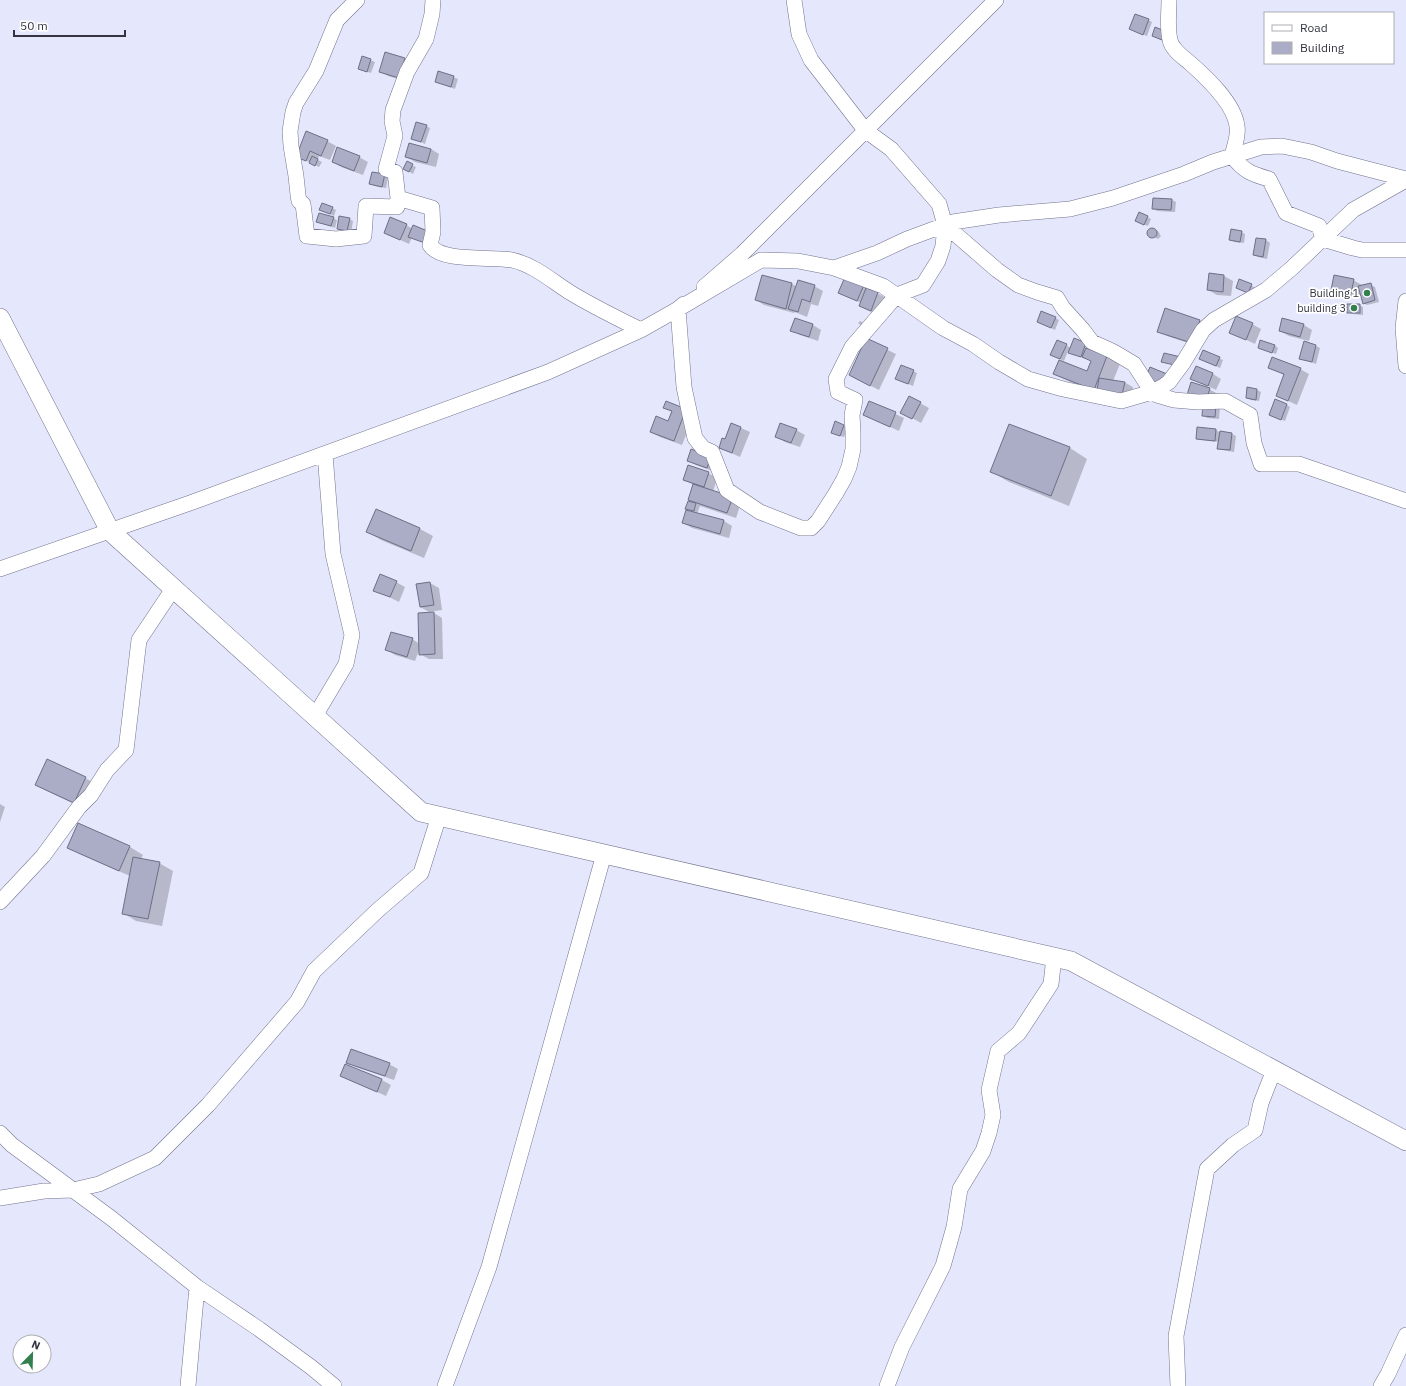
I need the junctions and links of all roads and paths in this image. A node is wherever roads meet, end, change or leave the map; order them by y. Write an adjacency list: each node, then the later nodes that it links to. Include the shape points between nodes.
1 (357, 0): 9 (street, via 337,20 316,71 293,112 291,146 307,236 336,239 364,236 366,206 397,207)
2 (433, 0): 9 (street, via 426,39 407,72 392,121 395,136 386,169 396,172)
3 (794, 0): 6 (street, via 799,34 811,60)
4 (996, 0): 6 (street)
5 (1170, 0): 7 (street, via 1170,41 1178,53 1206,76 1234,115 1238,127)
6 (865, 130): 10 (street, via 891,149 939,204); 16 (street, via 742,254)
7 (1232, 156): 8 (street, via 1261,147 1282,146); 10 (street, via 1113,198 1070,209 999,215); 11 (street, via 1251,174 1269,179 1286,213 1319,226)
8 (1406, 180): 11 (street, via 1353,210)
9 (398, 198): 18 (street, via 432,208 432,249 467,259 513,260 601,311)
10 (945, 225): 13 (street); 14 (street, via 943,246 938,261 923,285); 20 (street, via 1018,285 1057,298 1092,342 1134,364)
11 (1323, 239): 12 (street, via 1362,250); 20 (street, via 1266,290 1214,320 1203,330 1169,382)
12 (1406, 250)
13 (834, 268): 14 (street, via 883,286); 16 (street, via 798,261 761,260)
14 (897, 295): 16 (street, via 852,347 836,379 838,392 854,400 853,449 844,479 811,528 801,528 760,512 727,490 712,452 703,448 696,438 684,387); 20 (street, via 944,328 1028,379 1121,401)
15 (1406, 300): 19 (street, via 1403,328)
16 (678, 309): 18 (street)
17 (0, 318): 23 (main road)
18 (642, 330): 21 (street, via 548,372)
19 (1406, 366)
20 (1152, 392): 22 (street, via 1174,400 1225,401 1250,415 1254,443 1261,464 1299,464)
21 (325, 454): 23 (street); 26 (street, via 333,554 352,636 346,664)
22 (1406, 501)
23 (110, 531): 24 (street); 25 (main road)
24 (0, 569)
25 (173, 589): 26 (main road); 29 (street, via 139,640 126,750 107,770 91,795 43,856)
26 (314, 716): 27 (main road, via 421,812)
27 (439, 816): 28 (main road); 34 (street, via 421,873 314,971 297,1002 208,1105 156,1158 99,1184)
28 (604, 854): 30 (main road); 40 (street, via 489,1267)
29 (0, 902)
30 (1054, 957): 31 (main road, via 1071,961); 41 (street, via 1052,984 1019,1033 998,1051 989,1090 993,1114 983,1152 960,1189 954,1227 943,1266 902,1347)
31 (1274, 1070): 33 (main road); 42 (street, via 1261,1103 1255,1130 1233,1145 1207,1169 1176,1336)
32 (0, 1133): 34 (street)
33 (1406, 1141)
34 (72, 1190): 35 (street, via 44,1191); 36 (street)
35 (0, 1198)
36 (197, 1287): 38 (street); 39 (street, via 259,1329)
37 (1406, 1335): 43 (street)
38 (188, 1386)
39 (334, 1386)
40 (445, 1386)
41 (886, 1386)
42 (1178, 1386)
43 (1380, 1386)

